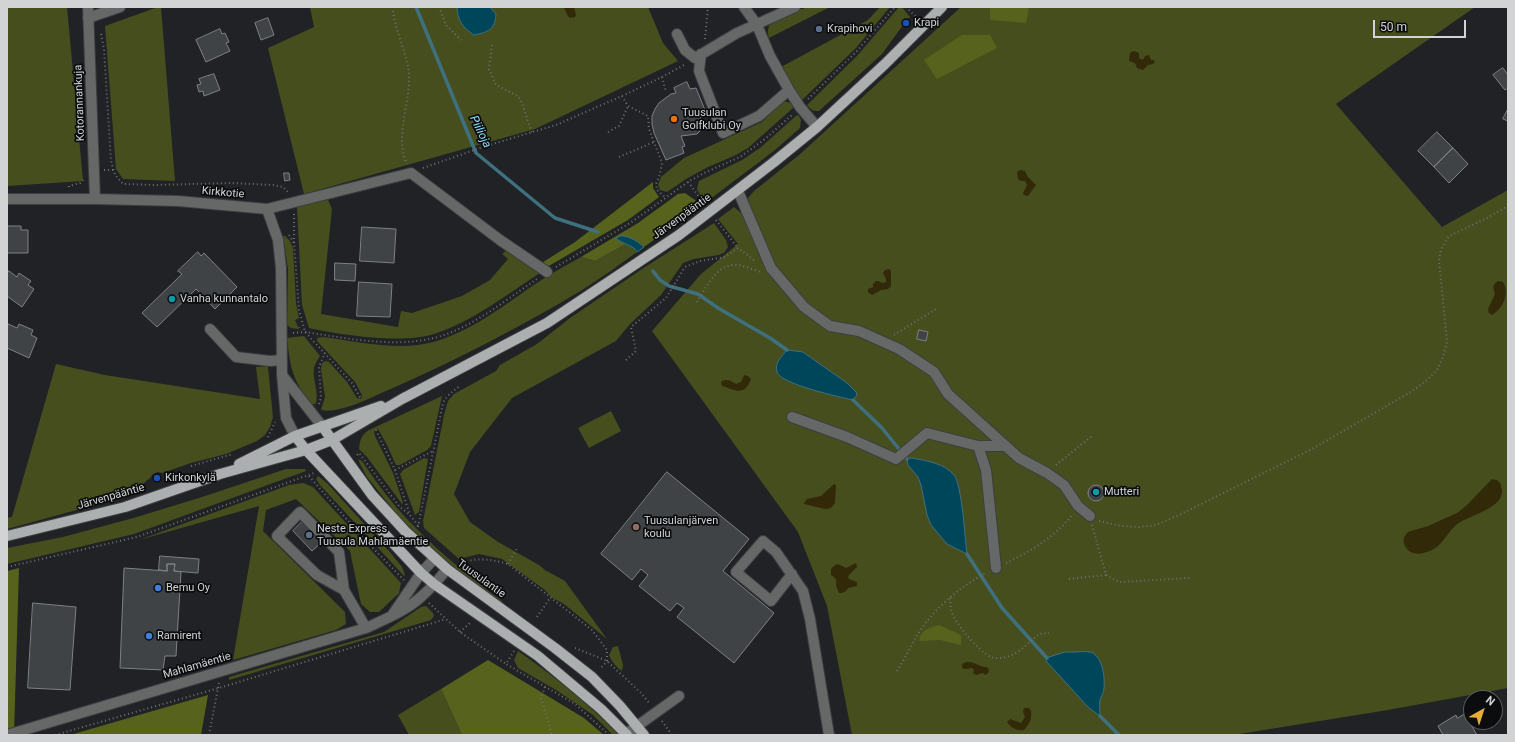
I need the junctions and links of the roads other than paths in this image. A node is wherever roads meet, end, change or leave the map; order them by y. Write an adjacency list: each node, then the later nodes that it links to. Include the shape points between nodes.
1 (88, 7): 6 (street, Kotorannankuja)
2 (120, 7): 6 (street)
3 (744, 7): 7 (street)
4 (795, 7): 7 (street)
5 (942, 7): 11 (main road, Järvenpääntie)
6 (93, 17): 14 (street, Kotorannankuja)
7 (757, 24): 9 (street); 10 (street, via 770,56)
8 (676, 34): 9 (street, via 685,50)
9 (700, 55): 10 (street, via 699,72 723,133 759,116)
10 (789, 90): 11 (street)
11 (817, 127): 12 (main road, Järvenpääntie)
12 (738, 191): 20 (main road, Järvenpääntie, via 679,235 547,323); 26 (street, via 772,268 804,307 830,326 859,332 899,349 934,372 948,394)
13 (7, 199): 14 (street, Kirkkotie)
14 (95, 199): 15 (street, Kirkkotie, via 178,200)
15 (267, 209): 16 (street, via 411,173); 18 (street, via 278,240 281,268)
16 (547, 272)
17 (210, 329): 18 (street, via 236,357)
18 (282, 360): 19 (street)
19 (282, 375): 22 (street); 23 (street, via 286,418)
20 (402, 399): 22 (main road, Järvenpääntie); 24 (main road, Järvenpääntie)
21 (792, 417): 25 (street, via 847,437 896,459 927,433)
22 (322, 426): 23 (main road, Järvenpääntie); 24 (main road, Tuusulantie)
23 (295, 436): 27 (main road); 28 (main road, Järvenpääntie)
24 (332, 440): 27 (main road, Järvenpääntie); 31 (main road, Tuusulantie, via 372,496)
25 (978, 446): 26 (street); 33 (street, via 986,470)
26 (1006, 446): 29 (street, via 1019,458 1064,484 1078,506)
27 (306, 450): 28 (main road, Järvenpääntie); 34 (main road)
28 (220, 474): 30 (main road, Järvenpääntie, via 125,507)
29 (1090, 516)
30 (7, 536)
31 (435, 558): 32 (main road, Tuusulantie); 34 (street)
32 (447, 569): 36 (street, Mahlamäentie); 41 (main road, Tuusulantie, via 592,677)
33 (992, 570)
34 (421, 573): 36 (main road); 38 (street)
35 (792, 574): 35 (street, via 776,552 763,541 736,572 771,601); 45 (street, via 803,591 810,619)
36 (434, 584): 38 (street, Mahlamäentie, via 422,596); 43 (main road, via 538,656 602,708)
37 (344, 590): 37 (street, via 340,552 300,512 277,536 317,575); 39 (street)
38 (392, 616): 39 (street, Mahlamäentie)
39 (366, 628): 42 (street, Mahlamäentie)
40 (679, 696): 41 (street)
41 (636, 726): 43 (street); 44 (main road, Tuusulantie)
42 (7, 735)
43 (627, 735)
44 (644, 735)
45 (829, 735)

